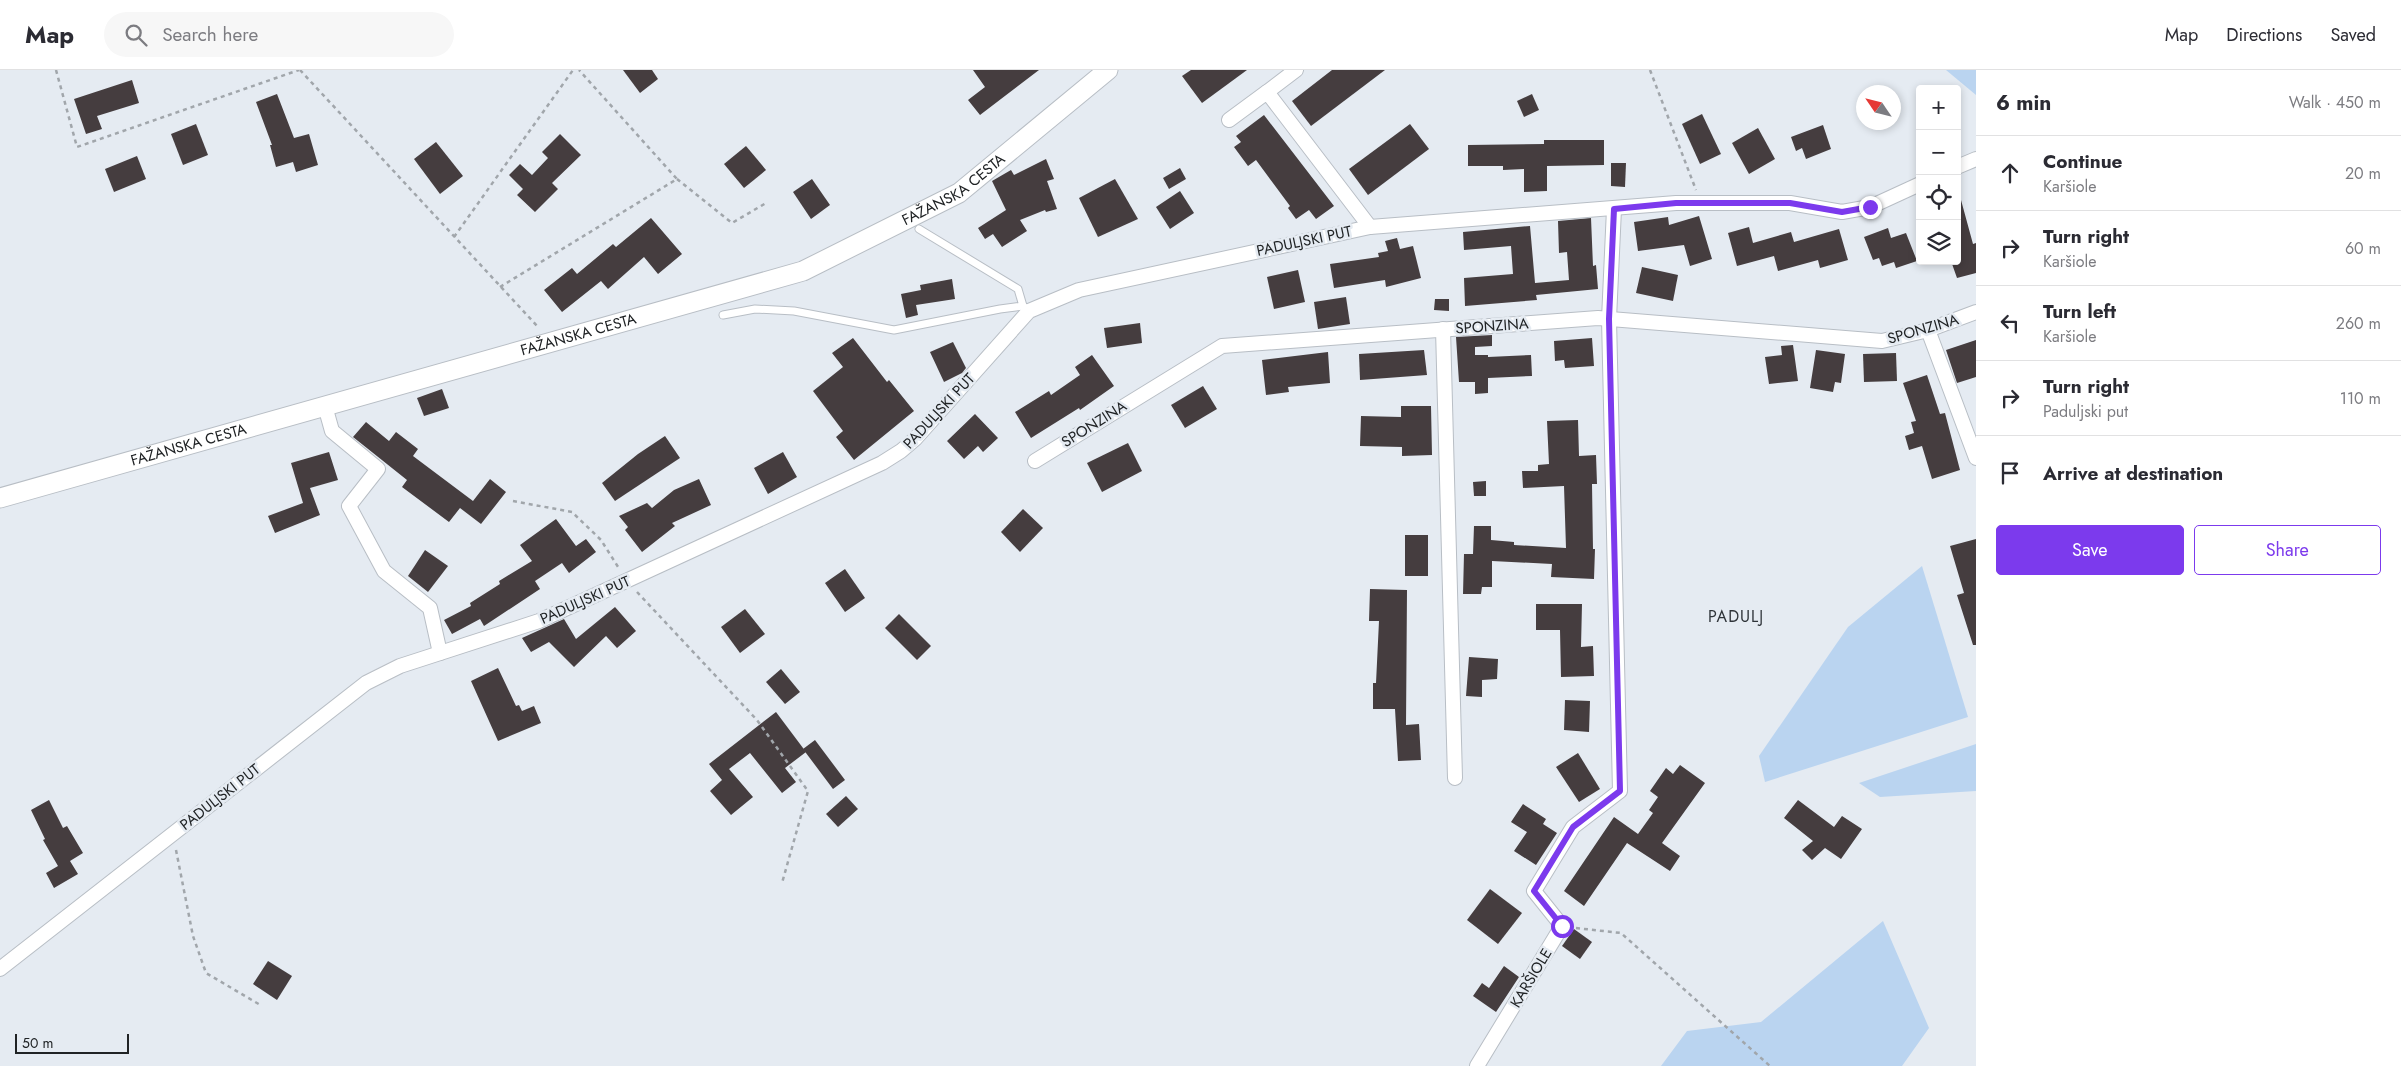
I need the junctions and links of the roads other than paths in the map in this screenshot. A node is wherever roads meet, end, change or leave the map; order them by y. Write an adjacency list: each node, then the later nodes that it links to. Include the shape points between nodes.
1 (1108, 70): 17 (main road, FAŽANSKA CESTA, via 959,193 803,271)
2 (1296, 70): 3 (street)
3 (1267, 92): 4 (street); 9 (street)
4 (1229, 120)
5 (1976, 159): 6 (street)
6 (1961, 165)
7 (1916, 186): 8 (street, PADULJSKI PUT, via 1870,207 1842,212 1790,203 1676,203)
8 (1614, 209): 9 (street, PADULJSKI PUT); 14 (street)
9 (1370, 227): 11 (street, PADULJSKI PUT, via 1079,290)
10 (919, 229): 11 (lane, via 1018,289)
11 (1026, 308): 13 (lane, via 1000,309 894,330 794,311 755,309); 21 (street, PADULJSKI PUT, via 915,439 882,463 539,621)
12 (1976, 312): 16 (street, SPONZINA)
13 (723, 315)
14 (1609, 319): 15 (street, SPONZINA); 16 (street, SPONZINA, via 1882,341); 24 (street, KARŠIOLE, via 1620,791 1573,827 1534,891 1562,926)
15 (1442, 330): 19 (street, SPONZINA, via 1222,346); 22 (street)
16 (1928, 330): 18 (street)
17 (325, 406): 20 (main road, FAŽANSKA CESTA); 21 (street, via 332,431 378,468 349,506 384,570 430,608)
18 (1976, 458)
19 (1035, 461)
20 (0, 498)
21 (440, 653): 23 (street, PADULJSKI PUT, via 400,666 366,683)
22 (1455, 778)
23 (0, 969)
24 (1478, 1066)

